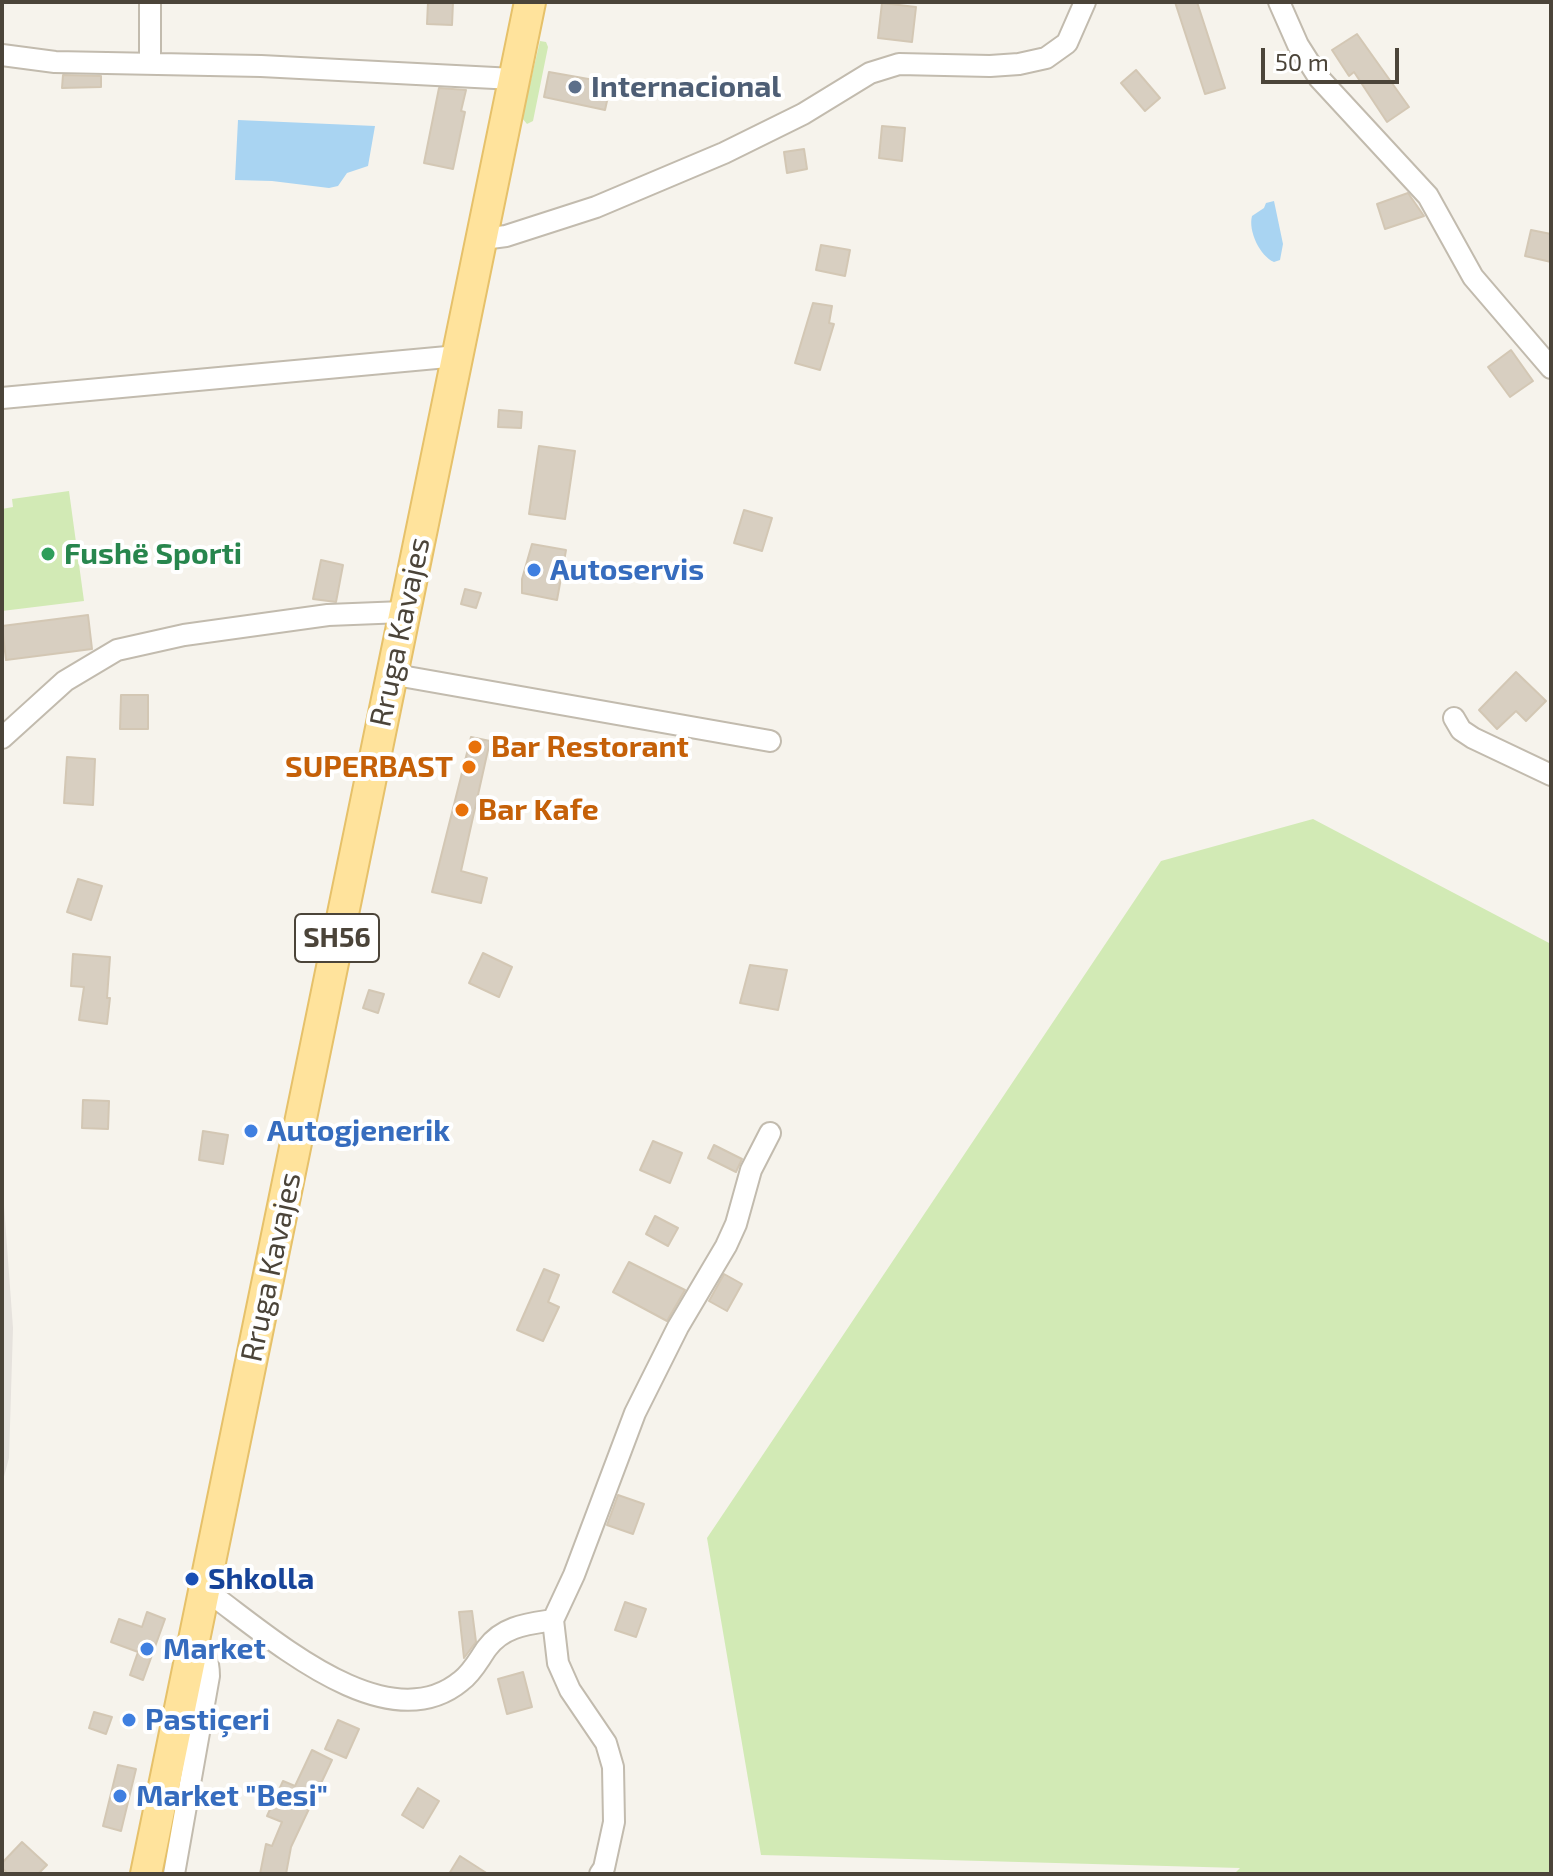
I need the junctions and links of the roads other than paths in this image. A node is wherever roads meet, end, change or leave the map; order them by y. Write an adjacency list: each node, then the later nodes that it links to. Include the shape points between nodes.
1 (150, 2): 6 (street)
2 (530, 2): 7 (main road, Rruga Kavajes / SH56)
3 (1085, 2): 8 (street, via 1067,43 1046,58 1019,64 899,64 870,73 724,153 596,207)
4 (1279, 2): 10 (street, via 1319,78 1428,196 1473,277)
5 (2, 55): 6 (street, via 55,62)
6 (150, 63): 7 (street)
7 (514, 79): 8 (main road, Rruga Kavajes / SH56)
8 (483, 239): 9 (main road, Rruga Kavajes / SH56)
9 (458, 356): 11 (street); 12 (main road, Rruga Kavajes / SH56)
10 (1551, 368)
11 (2, 398)
12 (403, 612): 13 (main road, Rruga Kavajes / SH56); 15 (street, via 328,615 117,650 65,681)
13 (390, 674): 16 (street); 19 (main road, Rruga Kavajes / SH56)
14 (1454, 718): 17 (street, via 1473,738)
15 (2, 738)
16 (770, 741)
17 (1551, 775)
18 (770, 1133): 20 (street, via 751,1170 726,1246 635,1413)
19 (204, 1589): 20 (street, via 317,1669 395,1701 441,1693 461,1682 506,1631); 21 (main road, Rruga Kavajes / SH56)
20 (553, 1620): 24 (street, via 558,1663 606,1743 613,1767 614,1822)
21 (194, 1637): 22 (main road, Rruga Kavajes / SH56); 23 (street, via 204,1649 209,1676)
22 (146, 1874)
23 (174, 1874)
24 (600, 1874)

